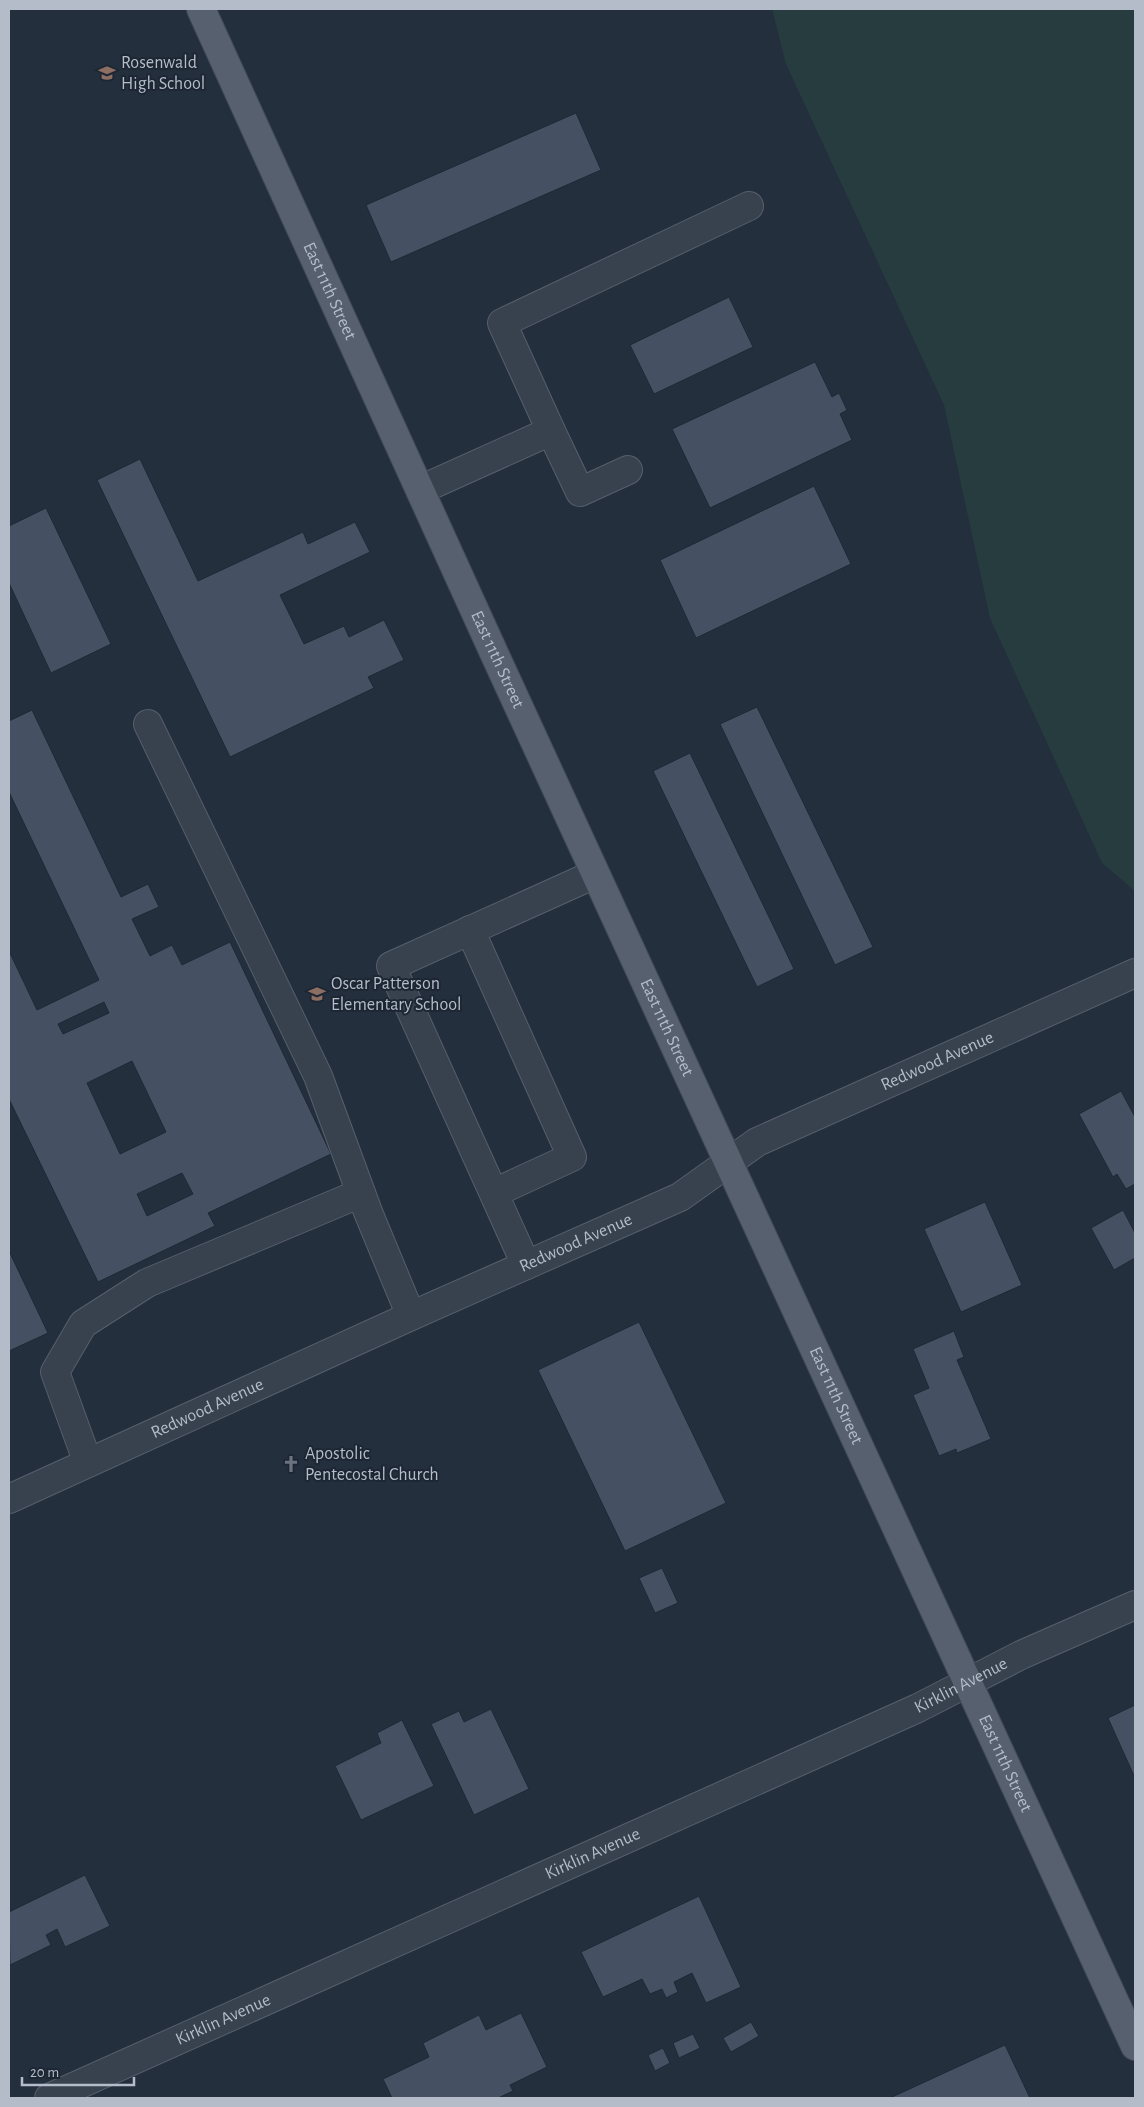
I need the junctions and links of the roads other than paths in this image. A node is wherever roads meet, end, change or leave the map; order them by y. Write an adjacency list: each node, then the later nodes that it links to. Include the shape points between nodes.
1 (201, 9): 5 (main road, East 11th Street)
2 (749, 206): 3 (street, via 502,323)
3 (551, 431): 4 (street, via 580,492); 5 (street)
4 (628, 470)
5 (420, 490): 7 (main road, East 11th Street)
6 (148, 724): 11 (street, via 318,1076)
7 (595, 874): 8 (street); 10 (main road, East 11th Street)
8 (470, 930): 12 (street, via 392,966); 12 (street, via 572,1157)
9 (1135, 973): 10 (street, Redwood Avenue, via 757,1142)
10 (729, 1163): 13 (street, Redwood Avenue, via 680,1198); 18 (main road, East 11th Street)
11 (360, 1193): 14 (street); 15 (street, via 147,1283 83,1324 55,1372)
12 (494, 1193): 13 (street)
13 (526, 1265): 14 (street, Redwood Avenue)
14 (411, 1316): 15 (street, Redwood Avenue)
15 (88, 1463): 16 (street, Redwood Avenue)
16 (9, 1499)
17 (1135, 1605): 18 (street, Kirklin Avenue, via 1022,1655)
18 (968, 1683): 19 (main road, East 11th Street); 20 (street, Kirklin Avenue)
19 (1135, 2046)
20 (49, 2098)

